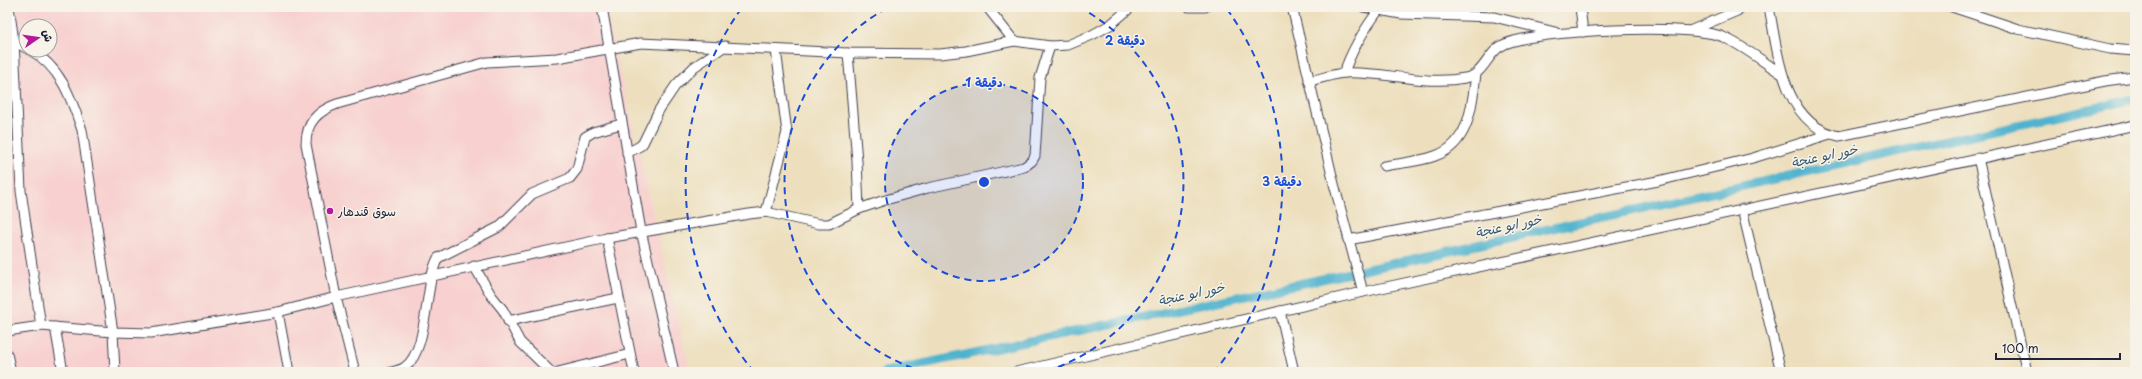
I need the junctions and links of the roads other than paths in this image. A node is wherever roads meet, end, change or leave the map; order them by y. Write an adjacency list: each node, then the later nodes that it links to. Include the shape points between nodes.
1 (9, 7): 14 (street)
2 (602, 7): 22 (street)
3 (987, 7): 18 (street)
4 (1131, 7): 21 (street, via 1121,18 1092,35 1068,45)
5 (1189, 7): 6 (street)
6 (1205, 7)
7 (1292, 7): 31 (street)
8 (1363, 7): 13 (street)
9 (1580, 7): 16 (street)
10 (1741, 7): 15 (street, via 1737,11)
11 (1769, 7): 29 (street)
12 (1952, 7): 24 (street, via 2018,29 2110,49)
13 (1380, 8): 17 (street, via 1401,14 1494,17); 27 (street, via 1362,32)
14 (9, 18): 19 (street)
15 (1689, 30): 16 (street); 29 (street, via 1723,37)
16 (1583, 32): 17 (street)
17 (1560, 33): 28 (street, via 1505,44 1495,50)
18 (1014, 41): 21 (street); 25 (street, via 966,52 940,54)
19 (12, 46): 32 (street)
20 (726, 46): 22 (street, via 641,43); 23 (street); 37 (street, via 683,77 659,110 643,143)
21 (1050, 46): 40 (street, via 1040,78 1036,123 1037,146 1032,161 1020,168 928,188)
22 (608, 48): 34 (street); 49 (street, via 557,58 487,62 337,104 325,108 318,114 310,123 306,133 306,144)
23 (776, 50): 25 (street); 42 (street, via 788,132)
24 (2135, 51)
25 (848, 53): 40 (street)
26 (44, 58): 57 (street, via 53,66 74,106 82,130)
27 (1344, 73): 28 (street, via 1452,80); 31 (street)
28 (1476, 74): 39 (street, via 1472,107 1463,134 1451,147 1435,156)
29 (1782, 74): 36 (street, via 1794,103 1804,117 1817,129)
30 (2134, 77): 36 (street, via 2105,80 1839,136)
31 (1309, 82): 45 (street)
32 (16, 94): 33 (street); 54 (street, via 23,215)
33 (7, 98)
34 (621, 124): 37 (street); 47 (street, via 585,137 577,169 570,178 537,191 499,227 438,258)
35 (2135, 125): 38 (street)
36 (1830, 134): 45 (street, via 1753,158 1658,181)
37 (627, 153): 43 (street)
38 (1978, 158): 41 (street); 74 (street)
39 (1384, 166)
40 (859, 209): 42 (street, via 829,224)
41 (1742, 209): 48 (street); 73 (street)
42 (766, 212): 43 (street)
43 (642, 231): 44 (street); 70 (street)
44 (606, 238): 46 (street); 50 (street)
45 (1348, 240): 48 (street)
46 (474, 266): 47 (street); 53 (street)
47 (430, 276): 49 (street); 66 (street, via 427,309 412,360 405,367)
48 (1363, 292): 51 (street)
49 (336, 297): 52 (street); 65 (street)
50 (618, 298): 53 (street); 59 (street)
51 (1280, 311): 60 (street); 72 (street)
52 (278, 312): 57 (street, via 151,333); 64 (street)
53 (508, 321): 67 (street, via 520,342)
54 (41, 326): 55 (street); 56 (street)
55 (55, 327): 57 (street); 62 (street)
56 (7, 331)
57 (113, 332): 63 (street)
58 (7, 354): 61 (street)
59 (630, 354): 68 (street); 69 (street)
60 (1055, 368): 71 (street)
61 (11, 372)
62 (63, 372)
63 (115, 372)
64 (287, 372)
65 (354, 372)
66 (390, 372)
67 (551, 372)
68 (558, 372)
69 (634, 372)
70 (674, 372)
71 (1016, 372)
72 (1294, 372)
73 (1781, 372)
74 (2026, 372)

